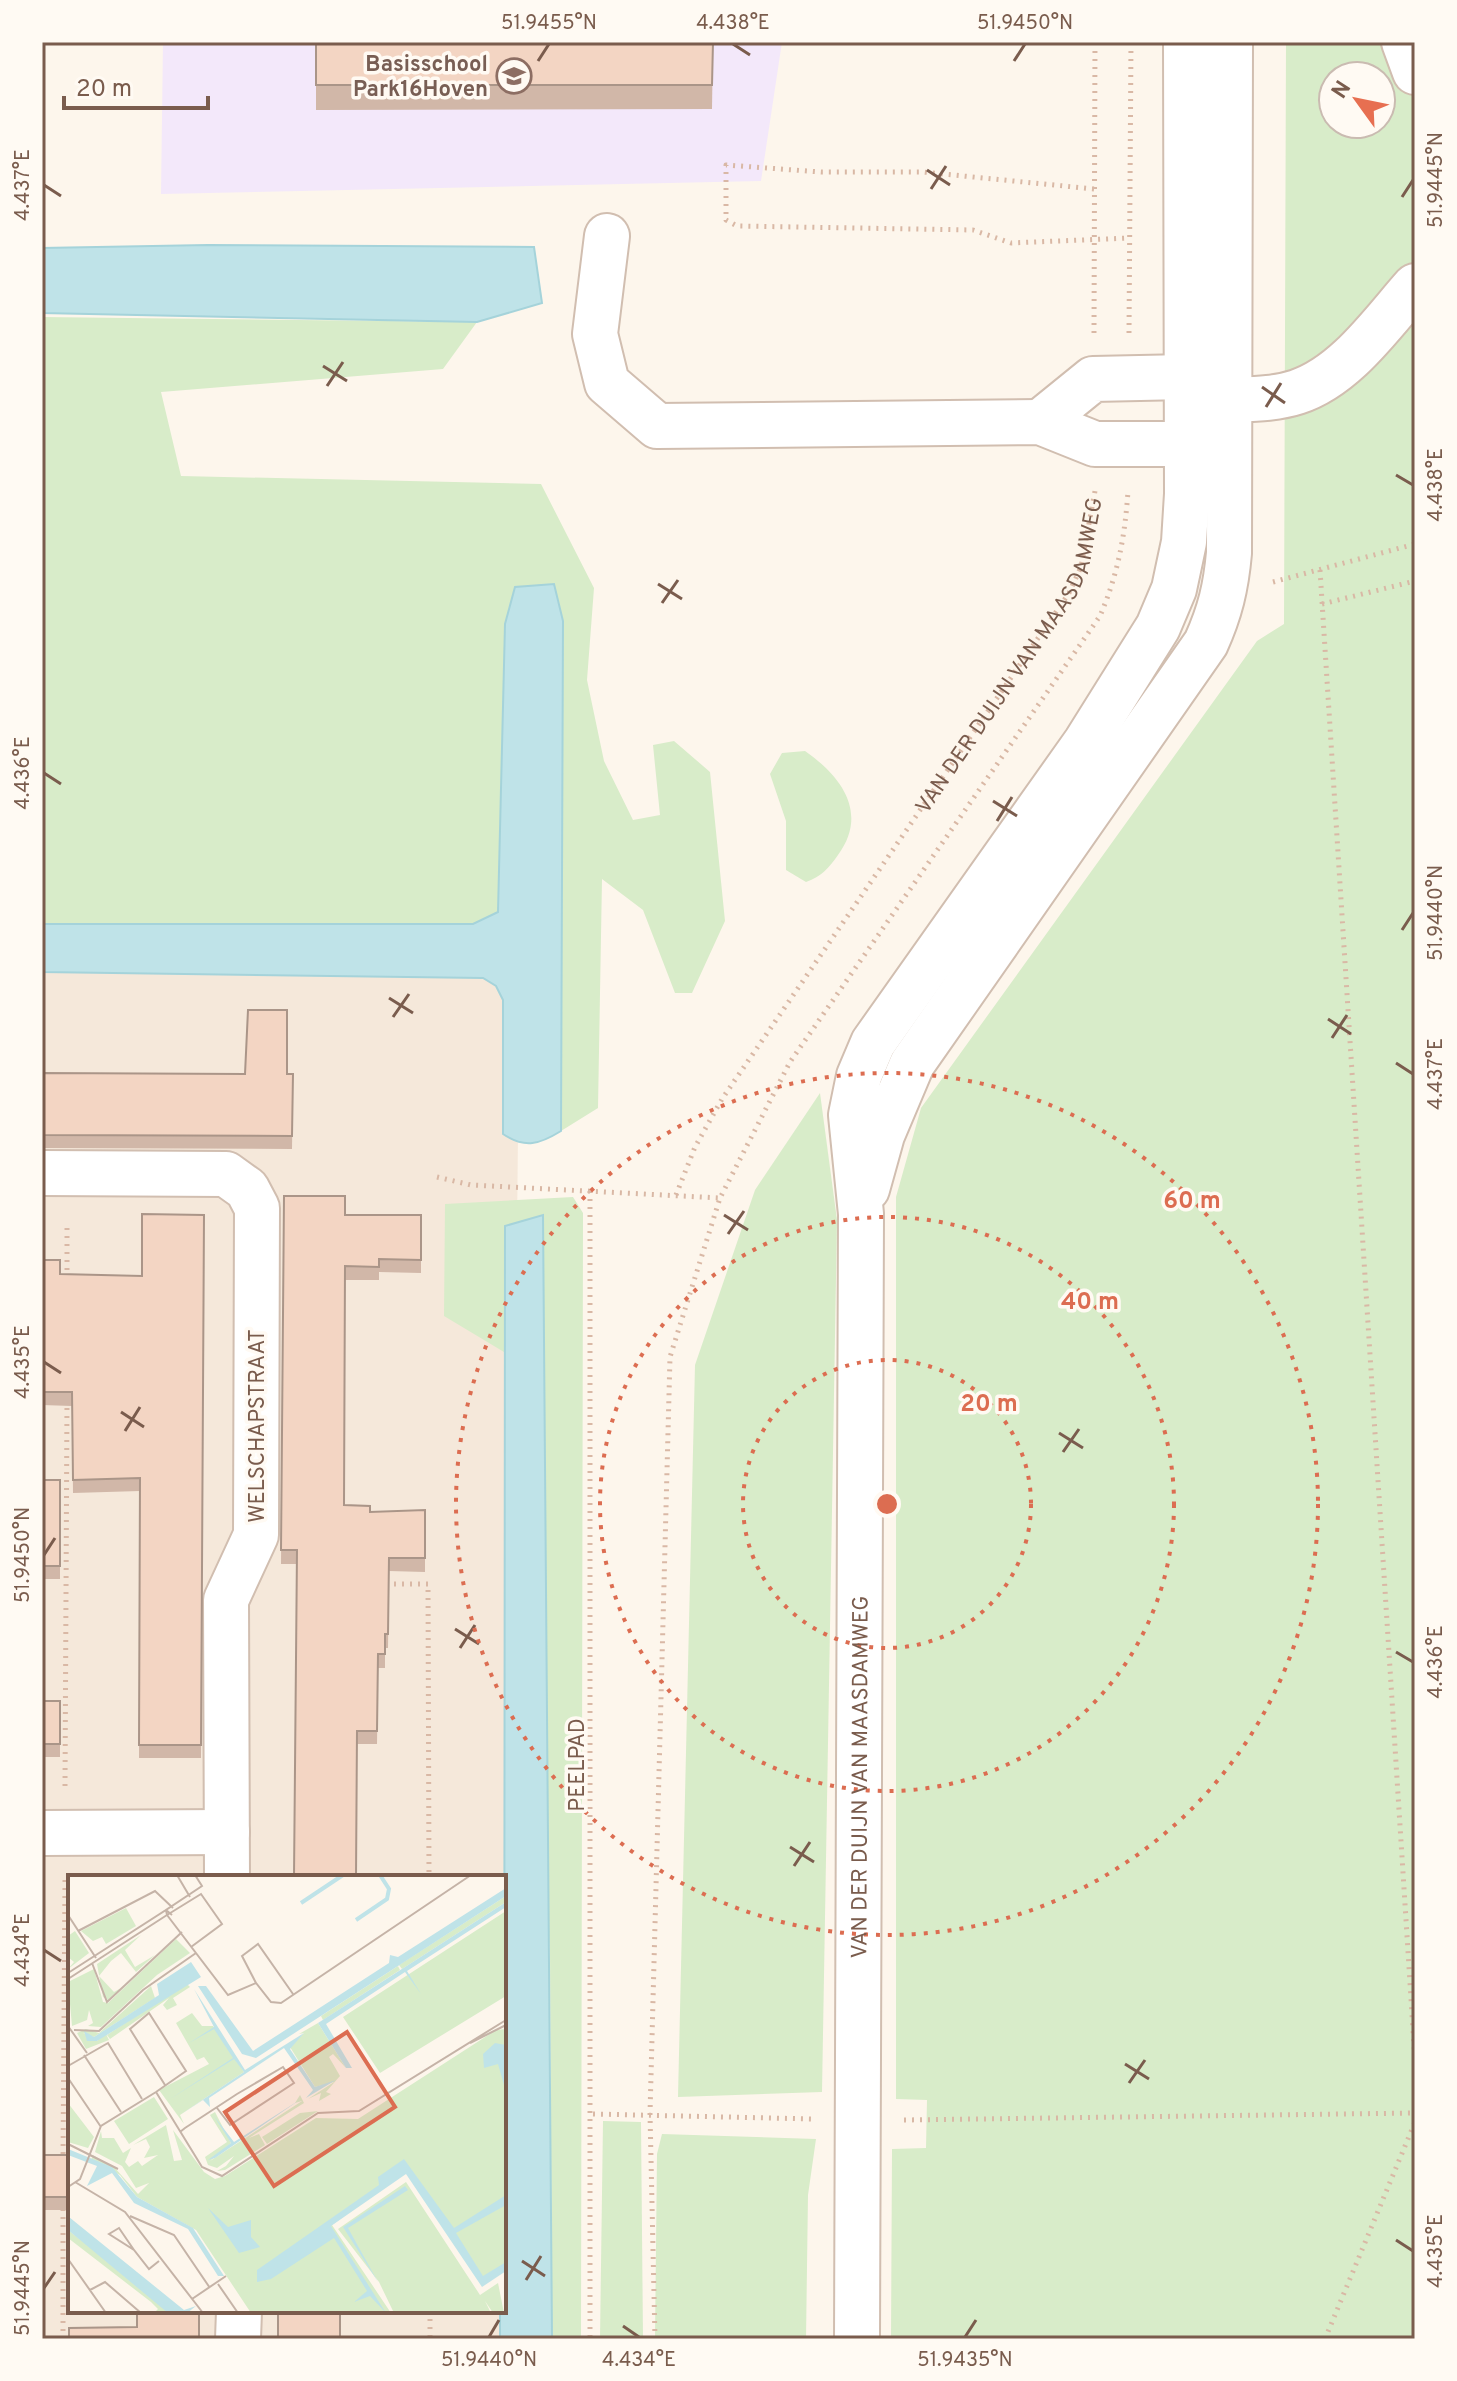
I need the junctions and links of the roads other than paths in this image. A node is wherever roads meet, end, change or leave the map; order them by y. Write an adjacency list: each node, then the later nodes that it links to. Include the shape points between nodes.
1 (1186, 42): 7 (street, VAN DER DUIJN VAN MAASDAMWEG)
2 (1230, 42): 8 (street, VAN DER DUIJN VAN MAASDAMWEG)
3 (1404, 42): 4 (street)
4 (1415, 72)
5 (607, 236): 9 (street, via 595,334 607,383 657,426)
6 (1415, 286): 8 (street, via 1331,373 1298,392)
7 (1186, 377): 8 (street); 9 (street, via 1093,379); 10 (street, VAN DER DUIJN VAN MAASDAMWEG)
8 (1229, 400): 10 (street); 12 (street, VAN DER DUIJN VAN MAASDAMWEG, via 1229,553 1219,616 1206,643 912,1064 882,1135)
9 (1040, 422): 10 (street, via 1095,444)
10 (1188, 444): 12 (street, VAN DER DUIJN VAN MAASDAMWEG, via 1184,542 1174,589 1158,627 1086,742 873,1043 851,1115)
11 (42, 1173): 13 (street, WELSCHAPSTRAAT, via 226,1174 247,1189 257,1208 256,1535 226,1600)
12 (861, 1214): 18 (street, VAN DER DUIJN VAN MAASDAMWEG)
13 (227, 1832): 14 (street); 15 (street, WELSCHAPSTRAAT)
14 (53, 1833)
15 (227, 1875)
16 (239, 2313): 17 (street)
17 (238, 2339)
18 (857, 2339)

